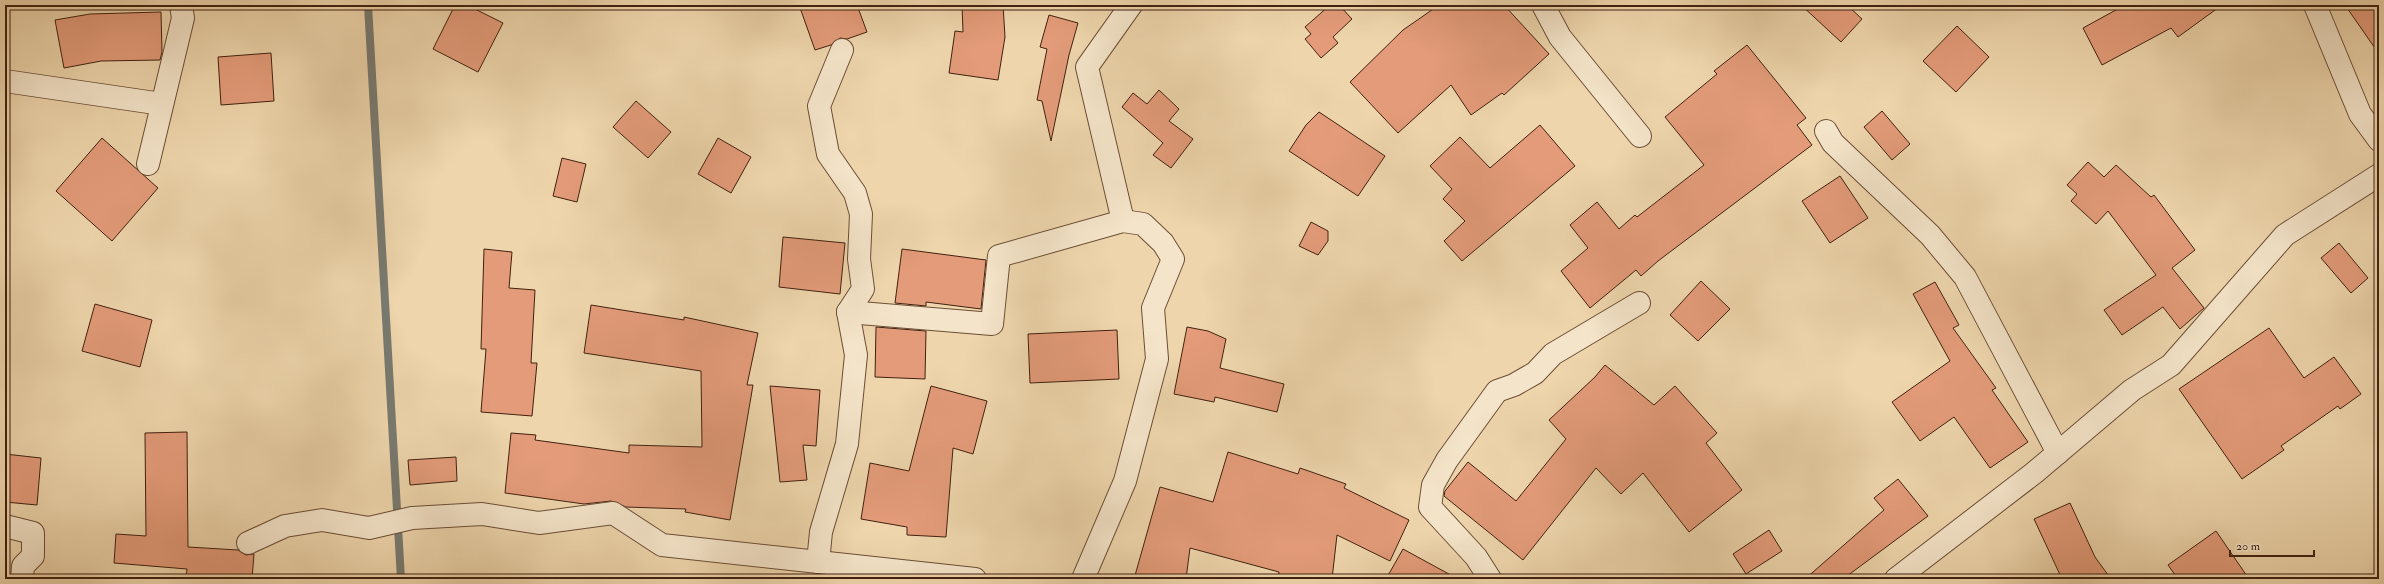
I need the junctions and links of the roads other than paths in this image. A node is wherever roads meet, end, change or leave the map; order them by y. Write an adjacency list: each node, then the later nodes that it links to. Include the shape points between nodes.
1 (181, 5): 7 (street, via 182,18)
2 (1131, 5): 13 (street, via 1087,67)
3 (1543, 5): 9 (street, via 1560,37)
4 (2316, 5): 10 (street, via 2360,114)
5 (842, 50): 15 (street, via 819,106 828,154 855,193 861,214 859,259 863,289)
6 (5, 81): 7 (street)
7 (162, 104): 11 (street)
8 (1826, 131): 16 (street, via 1833,143 1930,235 1965,277)
9 (1640, 136)
10 (2379, 140)
11 (148, 164)
12 (2379, 175): 16 (street, via 2285,235 2171,366 2132,390)
13 (1123, 221): 15 (street, via 999,256 992,324); 22 (street, via 1144,224 1163,243 1173,259 1153,308 1157,359 1125,481)
14 (1639, 303): 23 (street, via 1553,354 1535,373 1497,391 1447,460 1433,485 1430,507 1476,558)
15 (848, 312): 19 (street, via 856,355 847,444 821,532)
16 (2058, 453): 24 (street)
17 (5, 526): 20 (street, via 33,533 33,556 23,566)
18 (248, 543): 19 (street, via 285,526 322,520 369,528 412,518 459,515 482,514 539,523 613,513 662,545)
19 (818, 562): 21 (street)
20 (22, 579)
21 (975, 579)
22 (1083, 579)
23 (1490, 579)
24 (1896, 579)

